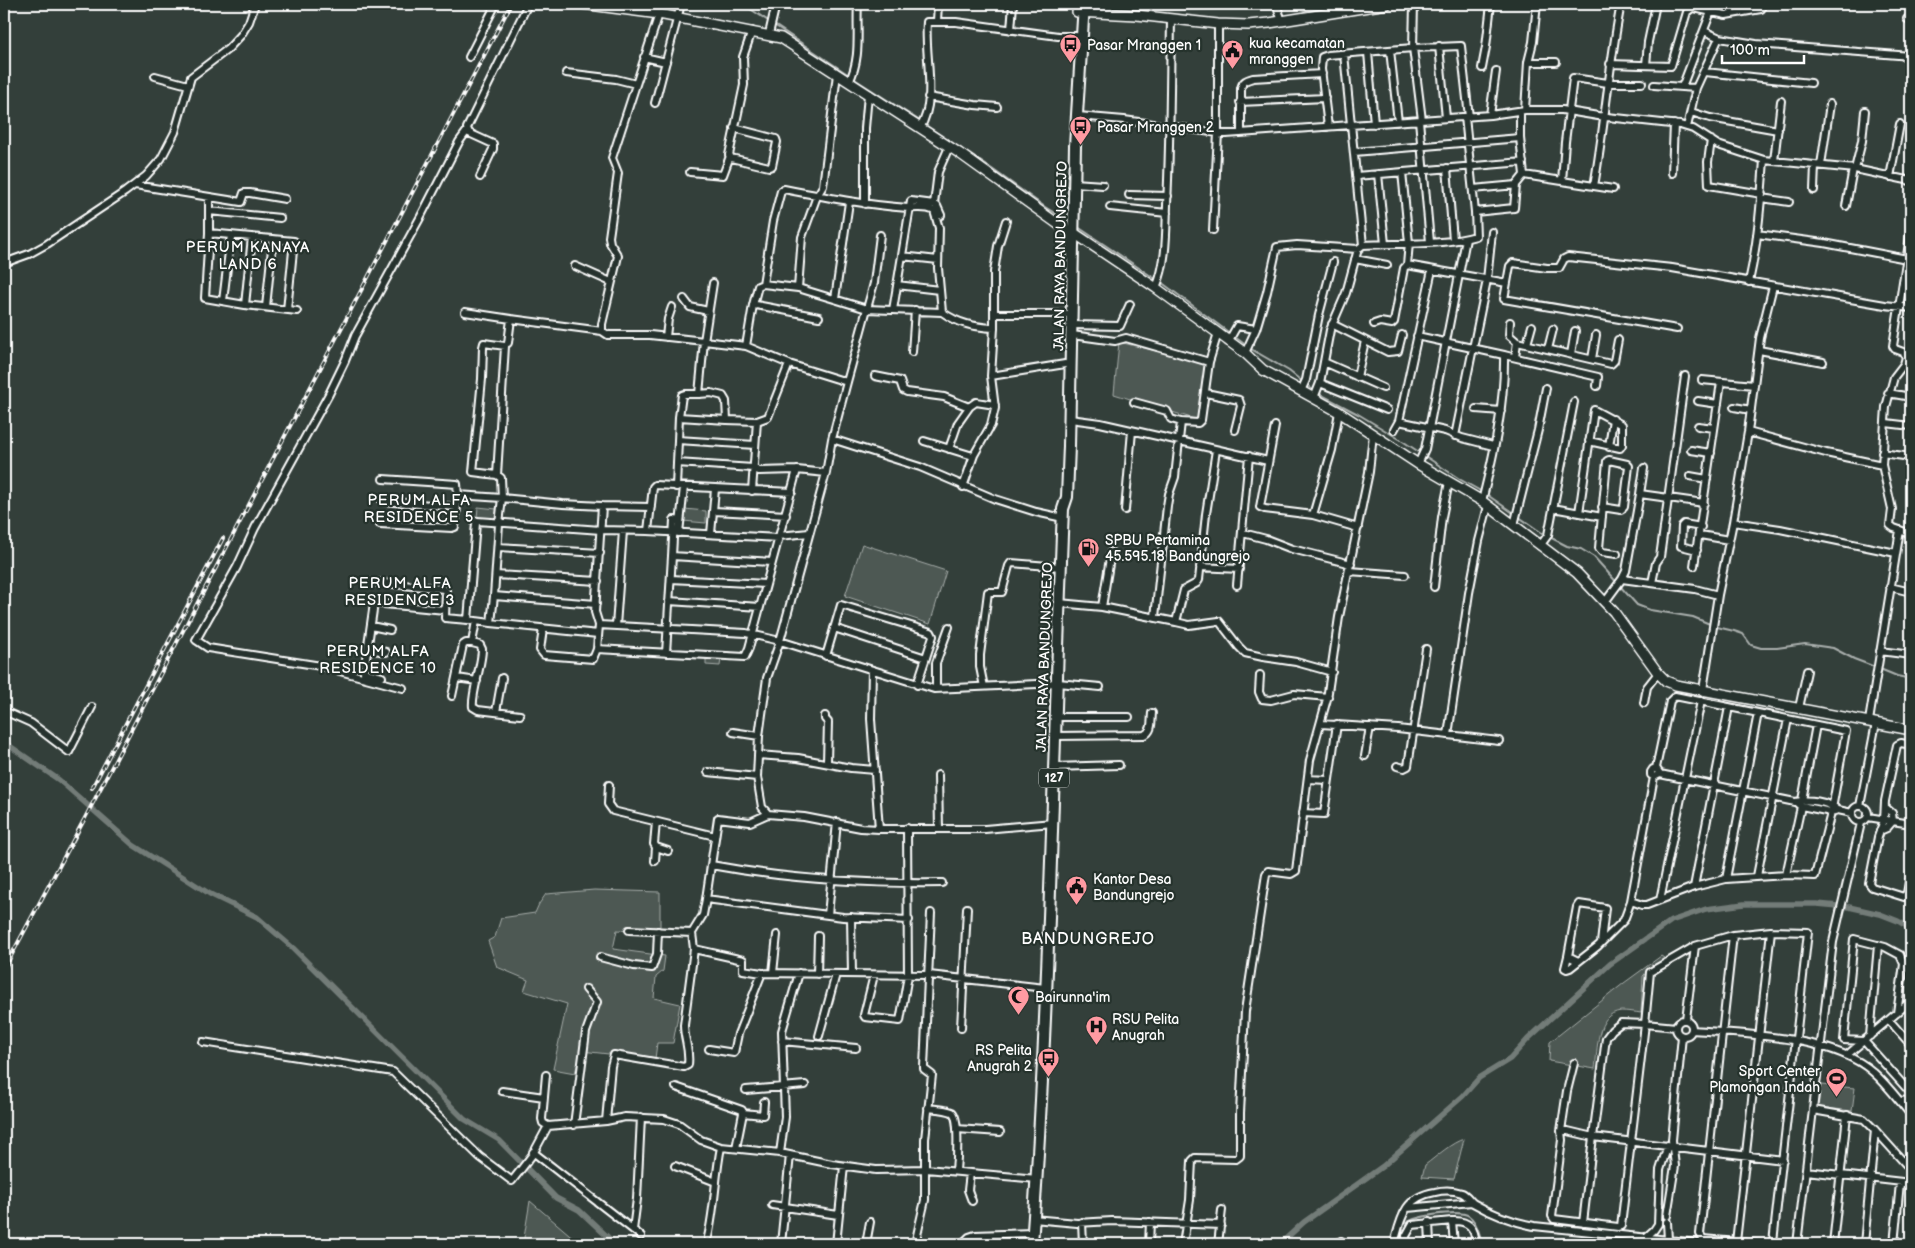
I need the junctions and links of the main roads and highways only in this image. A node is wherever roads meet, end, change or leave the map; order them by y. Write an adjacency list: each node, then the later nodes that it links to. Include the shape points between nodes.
1 (582, 4): 3 (main road)
2 (1387, 4): 4 (main road)
3 (624, 7): 7 (main road, via 752,31 770,27 781,38 837,74 851,79 868,95)
4 (1349, 7): 5 (main road, via 1248,25)
5 (1081, 8): 6 (main road, JALAN RAYA BANDUNGREJO / 127); 6 (main road, JALAN RAYA BANDUNGREJO / 127, via 1076,36)
6 (1077, 85): 7 (main road, JALAN RAYA BANDUNGREJO / 127); 7 (main road, JALAN RAYA BANDUNGREJO / 127)
7 (1071, 226): 8 (main road, JALAN RAYA BANDUNGREJO / 127); 10 (main road, via 1158,284 1218,333 1247,348 1263,370 1302,389 1317,391 1339,412 1373,434 1515,519 1605,602 1658,673 1669,682)
8 (1070, 311): 9 (main road, JALAN RAYA BANDUNGREJO / 127, via 1060,494); 9 (main road, JALAN RAYA BANDUNGREJO / 127, via 1070,419 1067,497)
9 (1063, 514): 11 (main road, JALAN RAYA BANDUNGREJO / 127, via 1045,1046)
10 (1911, 730)
11 (1032, 1239)

